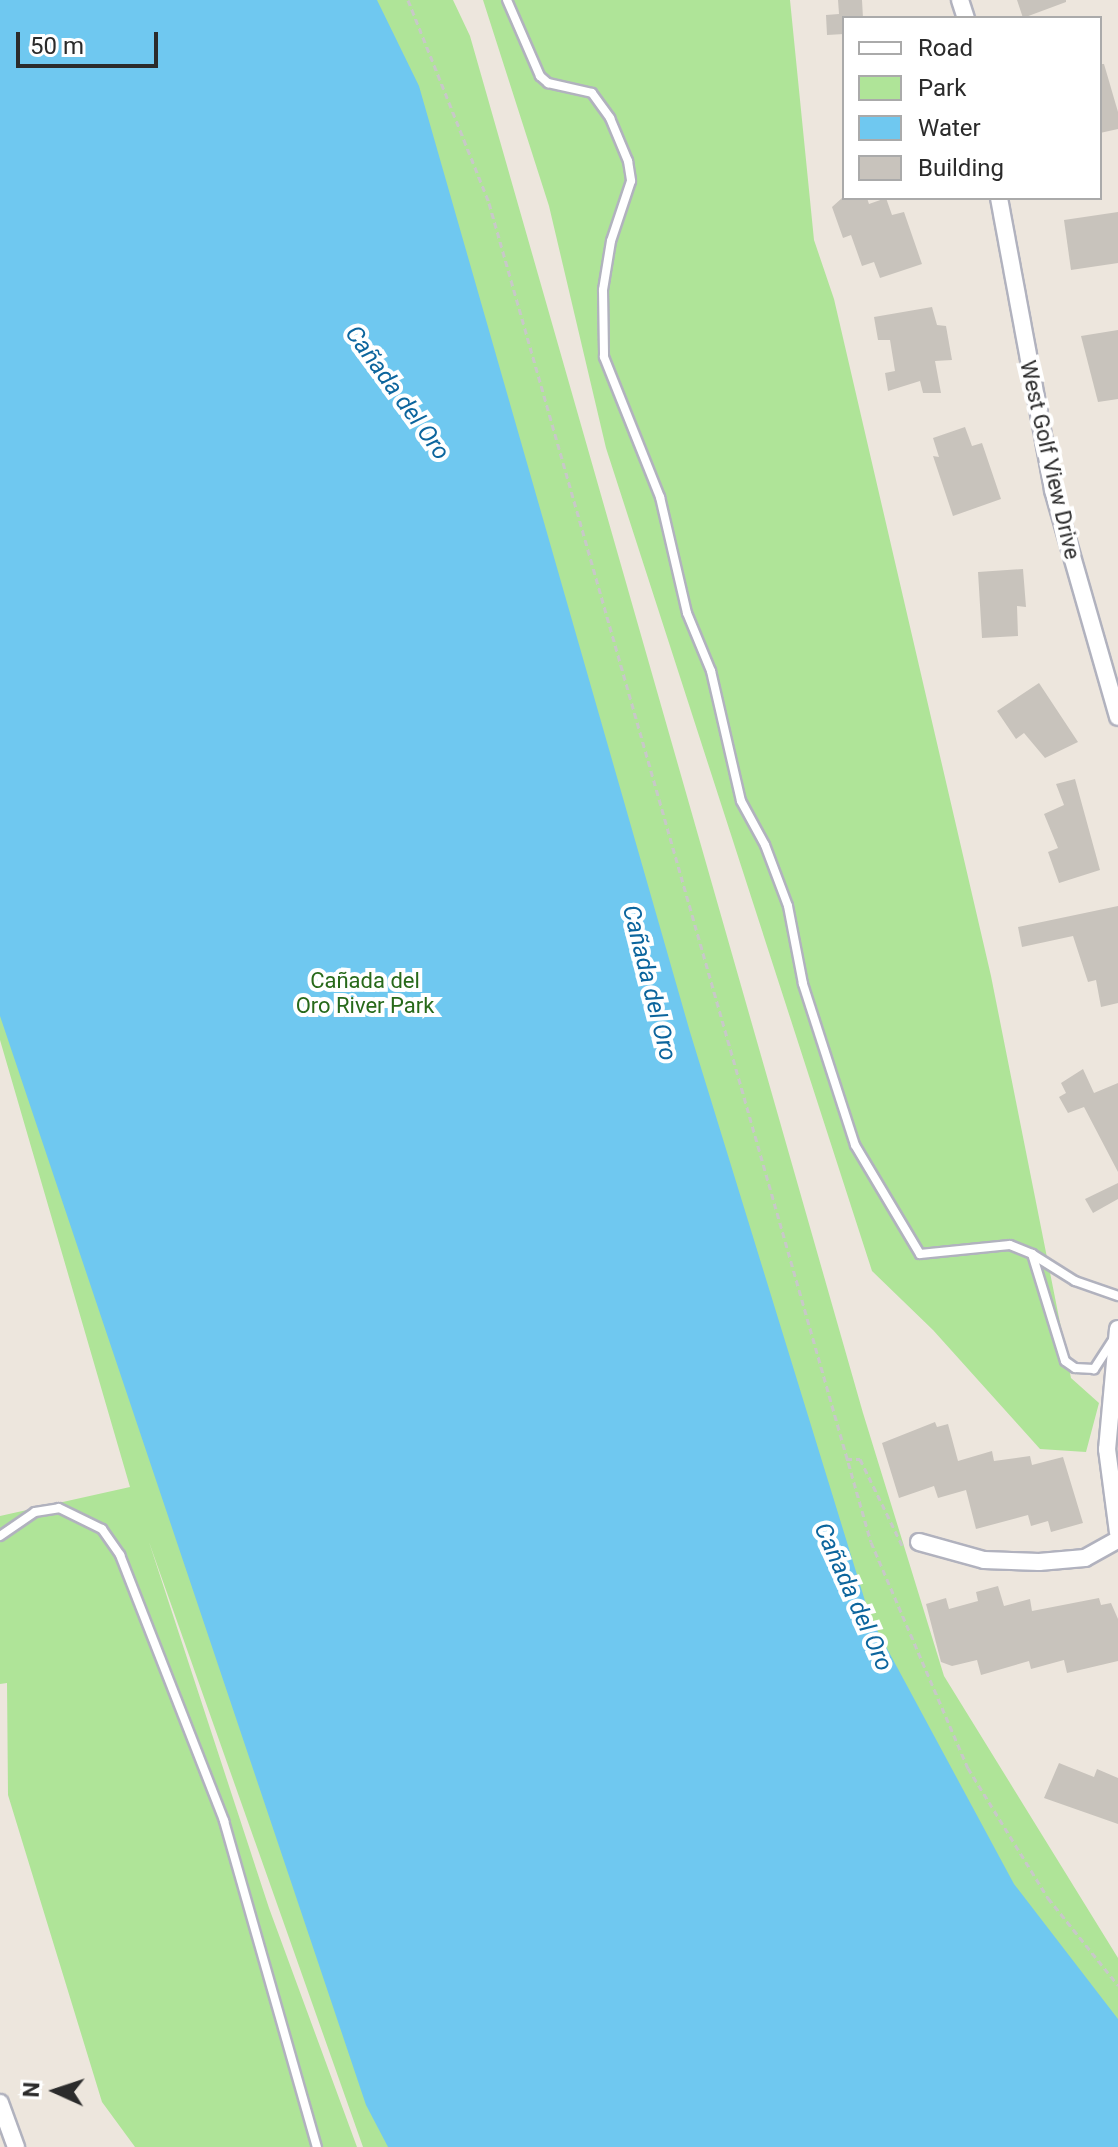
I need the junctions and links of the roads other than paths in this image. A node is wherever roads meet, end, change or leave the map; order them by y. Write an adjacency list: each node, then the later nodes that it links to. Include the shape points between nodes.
1 (507, 0): 4 (lane, via 540,76 548,83 592,93 610,118 628,161 631,181 611,241 603,290 604,357 660,497 687,613 711,671 741,801 788,906 803,984 855,1145 920,1254 1010,1245)
2 (999, 200): 3 (street, West Golf View Drive, via 1053,490)
3 (1118, 717)
4 (1032, 1254): 5 (lane, via 1075,1281); 6 (lane, via 1065,1361 1075,1368 1094,1369)
5 (1118, 1296)
6 (1117, 1331): 7 (street, via 1107,1449)
7 (1118, 1532)
8 (0, 1536): 13 (lane, via 35,1512 59,1508 102,1529 120,1555 224,1821)
9 (1118, 1540): 10 (street, via 1085,1558 1039,1562 984,1560)
10 (919, 1542)
11 (0, 2103): 12 (street)
12 (16, 2147)
13 (317, 2147)

